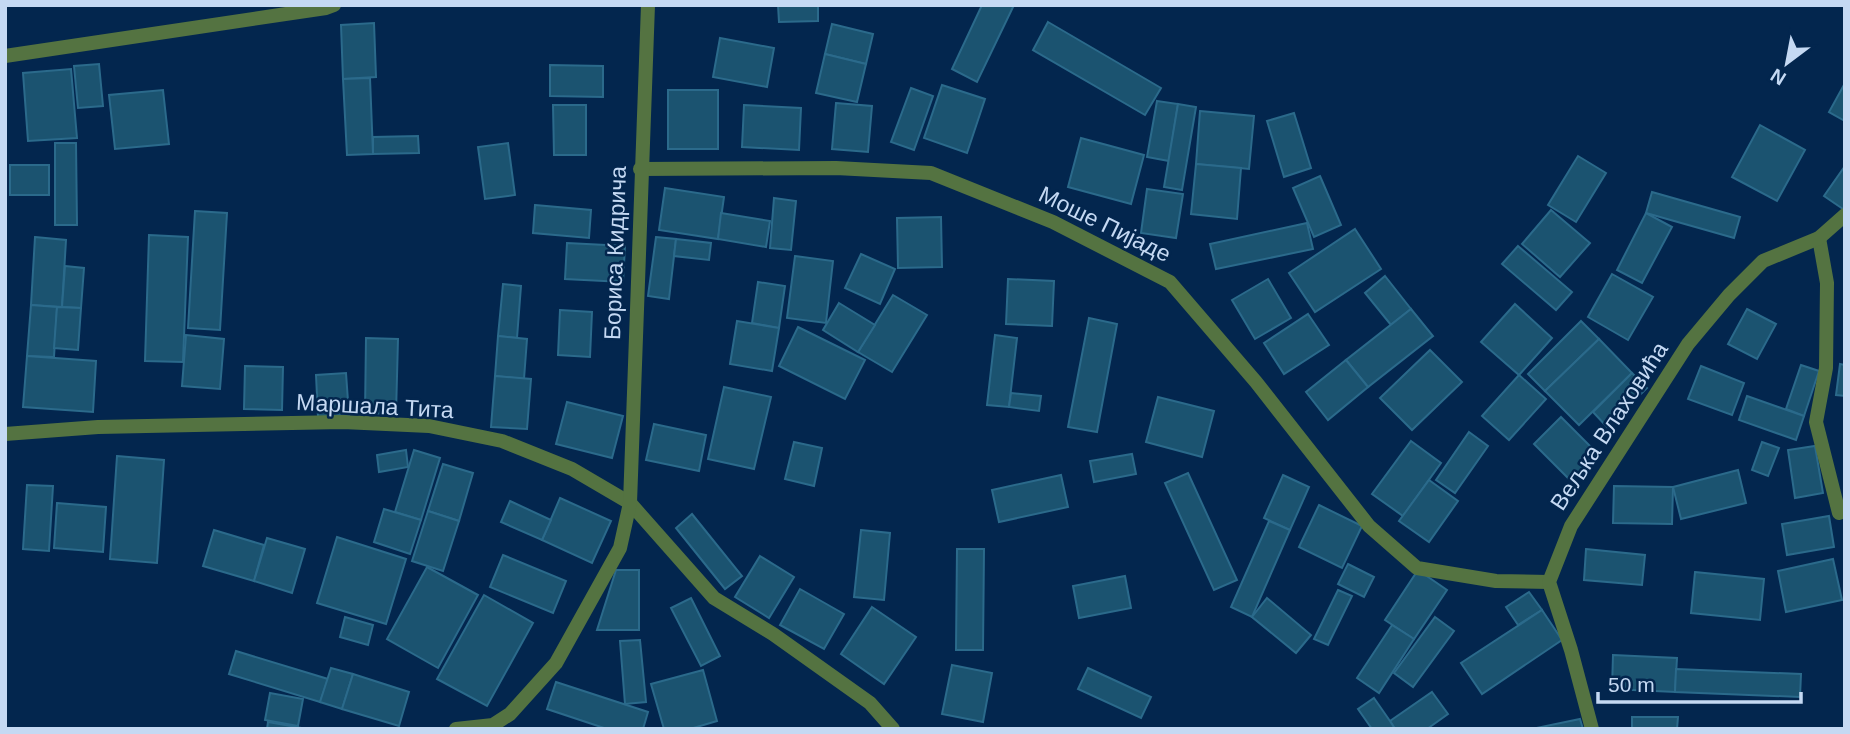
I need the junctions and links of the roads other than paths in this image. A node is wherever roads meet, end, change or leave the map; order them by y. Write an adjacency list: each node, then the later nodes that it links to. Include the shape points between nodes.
1 (334, 5): 3 (street)
2 (648, 5): 4 (street, Бориса Кидрича)
3 (5, 56)
4 (640, 169): 8 (street, Бориса Кидрича); 10 (street, Моше Пијаде, via 836,168 932,173 1053,222 1171,282 1369,526 1417,568 1496,581)
5 (1845, 215): 6 (street, Вељка Влаховића)
6 (1819, 238): 9 (street, via 1827,283 1826,356 1816,422); 10 (street, Вељка Влаховића, via 1763,261 1688,344 1571,526)
7 (5, 434): 8 (street, Маршала Тита, via 98,427 343,422 429,426 502,441 572,469)
8 (630, 503): 11 (street, Бориса Кидрича, via 620,548 555,663); 13 (street, Маршала Тита, via 714,598 870,703)
9 (1839, 513)
10 (1549, 582): 14 (street)
11 (493, 727): 12 (street)
12 (456, 729)
13 (892, 729)
14 (1592, 729)

